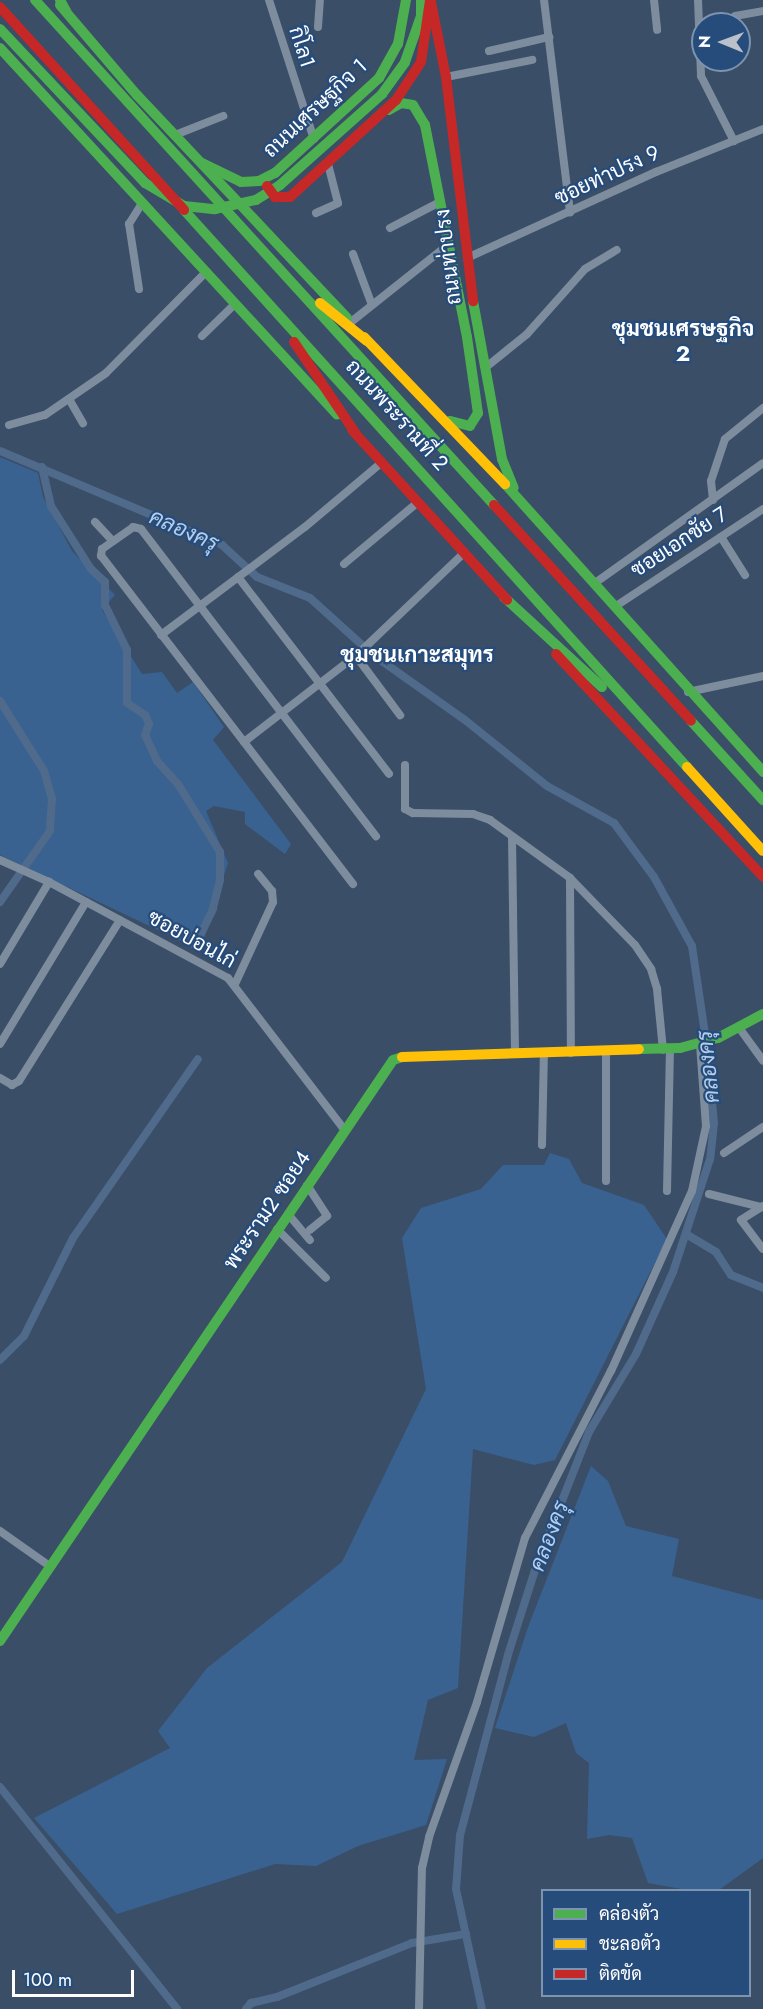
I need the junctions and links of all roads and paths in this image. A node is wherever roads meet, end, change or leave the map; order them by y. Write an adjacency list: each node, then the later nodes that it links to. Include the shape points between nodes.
1 (35, 0): 37 (main road, ถนนพระรามที่ 2)
2 (58, 0): 22 (main road, ถนนพระรามที่ 2)
3 (269, 0): 23 (street, กิโล1)
4 (320, 0): 11 (street)
5 (406, 0): 23 (main road, ถนนเศรษฐกิจ 1, via 401,34 390,63 360,98)
6 (544, 0): 14 (street)
7 (654, 0): 13 (street)
8 (698, 0): 24 (street, via 701,76)
9 (427, 1): 12 (main road, via 405,62 382,94 280,185 236,206 201,209 164,198 145,183); 18 (main road, ถนนท่าปรง); 19 (main road, ถนนท่าปรง, via 421,62 405,89)
10 (0, 7): 39 (main road, ถนนพระรามที่ 2)
11 (318, 27)
12 (0, 29)
13 (657, 30)
14 (549, 37): 16 (street); 30 (street)
15 (0, 48): 29 (main road, ถนนพระรามที่ 2)
16 (489, 51)
17 (532, 60): 18 (street)
18 (446, 77): 36 (main road, ถนนท่าปรง)
19 (382, 114): 26 (main road, ถนนท่าปรง); 28 (main road, ถนนท่าปรง, via 401,103 418,109 425,125)
20 (223, 116): 22 (street)
21 (763, 129): 24 (street, ซอยท่าปรง 9)
22 (175, 135): 25 (main road, ถนนพระรามที่ 2)
23 (314, 139): 27 (main road, ถนนเศรษฐกิจ 1)
24 (734, 141): 30 (street, ซอยท่าปรง 9)
25 (202, 163): 27 (main road, ถนนเศรษฐกิจ 1, via 241,182 259,181); 43 (main road, ถนนพระรามที่ 2)
26 (328, 164): 27 (main road, ถนนท่าปรง, via 297,192 283,199 267,188); 31 (street, via 338,202)
27 (276, 173)
28 (440, 202): 32 (street); 33 (main road, ถนนท่าปรง)
29 (142, 203): 38 (main road, ถนนพระรามที่ 2); 40 (street, via 129,224)
30 (570, 212): 36 (street, ซอยท่าปรง 9)
31 (316, 213)
32 (390, 228)
33 (449, 244): 42 (street); 49 (main road, ถนนท่าปรง, via 478,413 471,426)
34 (617, 250): 46 (street, via 585,269 541,319)
35 (352, 254): 42 (street)
36 (467, 258): 46 (main road, ถนนท่าปรง)
37 (280, 271): 45 (main road); 82 (main road, ถนนพระรามที่ 2)
38 (206, 272): 41 (main road, ถนนพระรามที่ 2); 47 (street, via 106,373)
39 (247, 278): 52 (main road); 78 (main road, ถนนพระรามที่ 2)
40 (139, 289)
41 (235, 304): 44 (street); 52 (main road, ถนนพระรามที่ 2)
42 (372, 305): 43 (street)
43 (351, 322): 45 (main road, ถนนพระรามที่ 2)
44 (202, 336)
45 (367, 340): 49 (main road, ถนนพระรามที่ 2)
46 (485, 368): 56 (main road, ถนนท่าปรง, via 502,459)
47 (69, 399): 50 (street); 51 (street, via 35,420)
48 (763, 408): 55 (street, via 725,439 711,481)
49 (445, 418): 56 (main road, ถนนพระรามที่ 2)
50 (83, 423)
51 (9, 425)
52 (356, 434): 53 (main road, ถนนพระรามที่ 2)
53 (381, 463): 57 (main road, ถนนพระรามที่ 2); 65 (street)
54 (763, 463): 55 (street)
55 (712, 500): 66 (street)
56 (522, 502): 66 (main road, ถนนพระรามที่ 2)
57 (417, 503): 62 (main road, ถนนพระรามที่ 2); 63 (street)
58 (763, 509): 60 (street, ซอยเอกชัย 7)
59 (95, 522): 61 (street)
60 (721, 537): 64 (street); 69 (street, ซอยเอกชัย 7)
61 (113, 541): 68 (street, via 133,527 141,529); 70 (street, via 102,549 101,556)
62 (463, 554): 67 (main road, ถนนพระรามที่ 2); 71 (street)
63 (344, 564)
64 (745, 575)
65 (240, 576): 68 (street); 73 (street)
66 (595, 584): 69 (main road, ถนนพระรามที่ 2)
67 (504, 597): 78 (main road); 88 (main road, ถนนพระรามที่ 2)
68 (199, 605): 70 (street); 75 (street)
69 (616, 606): 74 (main road, ถนนพระรามที่ 2)
70 (162, 635): 77 (street)
71 (357, 655): 73 (street); 76 (street)
72 (763, 676): 74 (street)
73 (319, 683): 75 (street); 81 (street)
74 (688, 692): 80 (main road, ถนนพระรามที่ 2)
75 (282, 711): 77 (street); 83 (street)
76 (400, 715)
77 (244, 742): 91 (street)
78 (673, 752): 85 (main road, ถนนพระรามที่ 2)
79 (405, 765): 84 (street, via 403,804 408,812 482,816)
80 (763, 772)
81 (389, 774)
82 (763, 800)
83 (376, 836)
84 (513, 837): 89 (street); 101 (street)
85 (763, 851)
86 (0, 861): 90 (street, ซอยบ่อนไก่)
87 (258, 874): 95 (street, via 272,891 273,902)
88 (763, 877)
89 (570, 878): 100 (street, via 635,945 651,969); 103 (street)
90 (49, 882): 92 (street, ซอยบ่อนไก่); 94 (street)
91 (353, 884)
92 (86, 902): 93 (street, ซอยบ่อนไก่); 98 (street)
93 (120, 920): 95 (street, ซอยบ่อนไก่); 106 (street, via 19,1081 12,1085)
94 (0, 964)
95 (235, 984): 108 (street, ซอยบ่อนไก่)
96 (763, 1014): 97 (main road)
97 (740, 1029): 99 (main road, พระราม2 ซอย4); 105 (street)
98 (0, 1044)
99 (702, 1044): 100 (main road, พระราม2 ซอย4); 125 (street, via 706,1125 698,1172 675,1235 525,1538 477,1702 424,1854)
100 (667, 1049): 104 (main road, พระราม2 ซอย4); 113 (street)
101 (515, 1053): 102 (main road, พระราม2 ซอย4); 108 (main road, พระราม2 ซอย4, via 408,1055 393,1060)
102 (544, 1053): 103 (main road, พระราม2 ซอย4); 109 (street)
103 (571, 1053): 104 (main road, พระราม2 ซอย4)
104 (606, 1053): 111 (street)
105 (763, 1061)
106 (0, 1078)
107 (763, 1127): 110 (street)
108 (344, 1129): 112 (main road, พระราม2 ซอย4)
109 (542, 1145)
110 (724, 1153)
111 (606, 1181)
112 (307, 1185): 116 (main road, พระราม2 ซอย4); 118 (street, via 327,1216)
113 (667, 1191)
114 (709, 1194): 115 (street)
115 (762, 1206): 120 (street, via 741,1220)
116 (288, 1214): 117 (main road, พระราม2 ซอย4); 119 (street)
117 (277, 1229): 121 (street); 123 (main road, พระราม2 ซอย4)
118 (310, 1230)
119 (310, 1240)
120 (763, 1249)
121 (326, 1278)
122 (0, 1531): 123 (street)
123 (51, 1567): 124 (main road, พระราม2 ซอย4)
124 (0, 1641)
125 (419, 2009)

